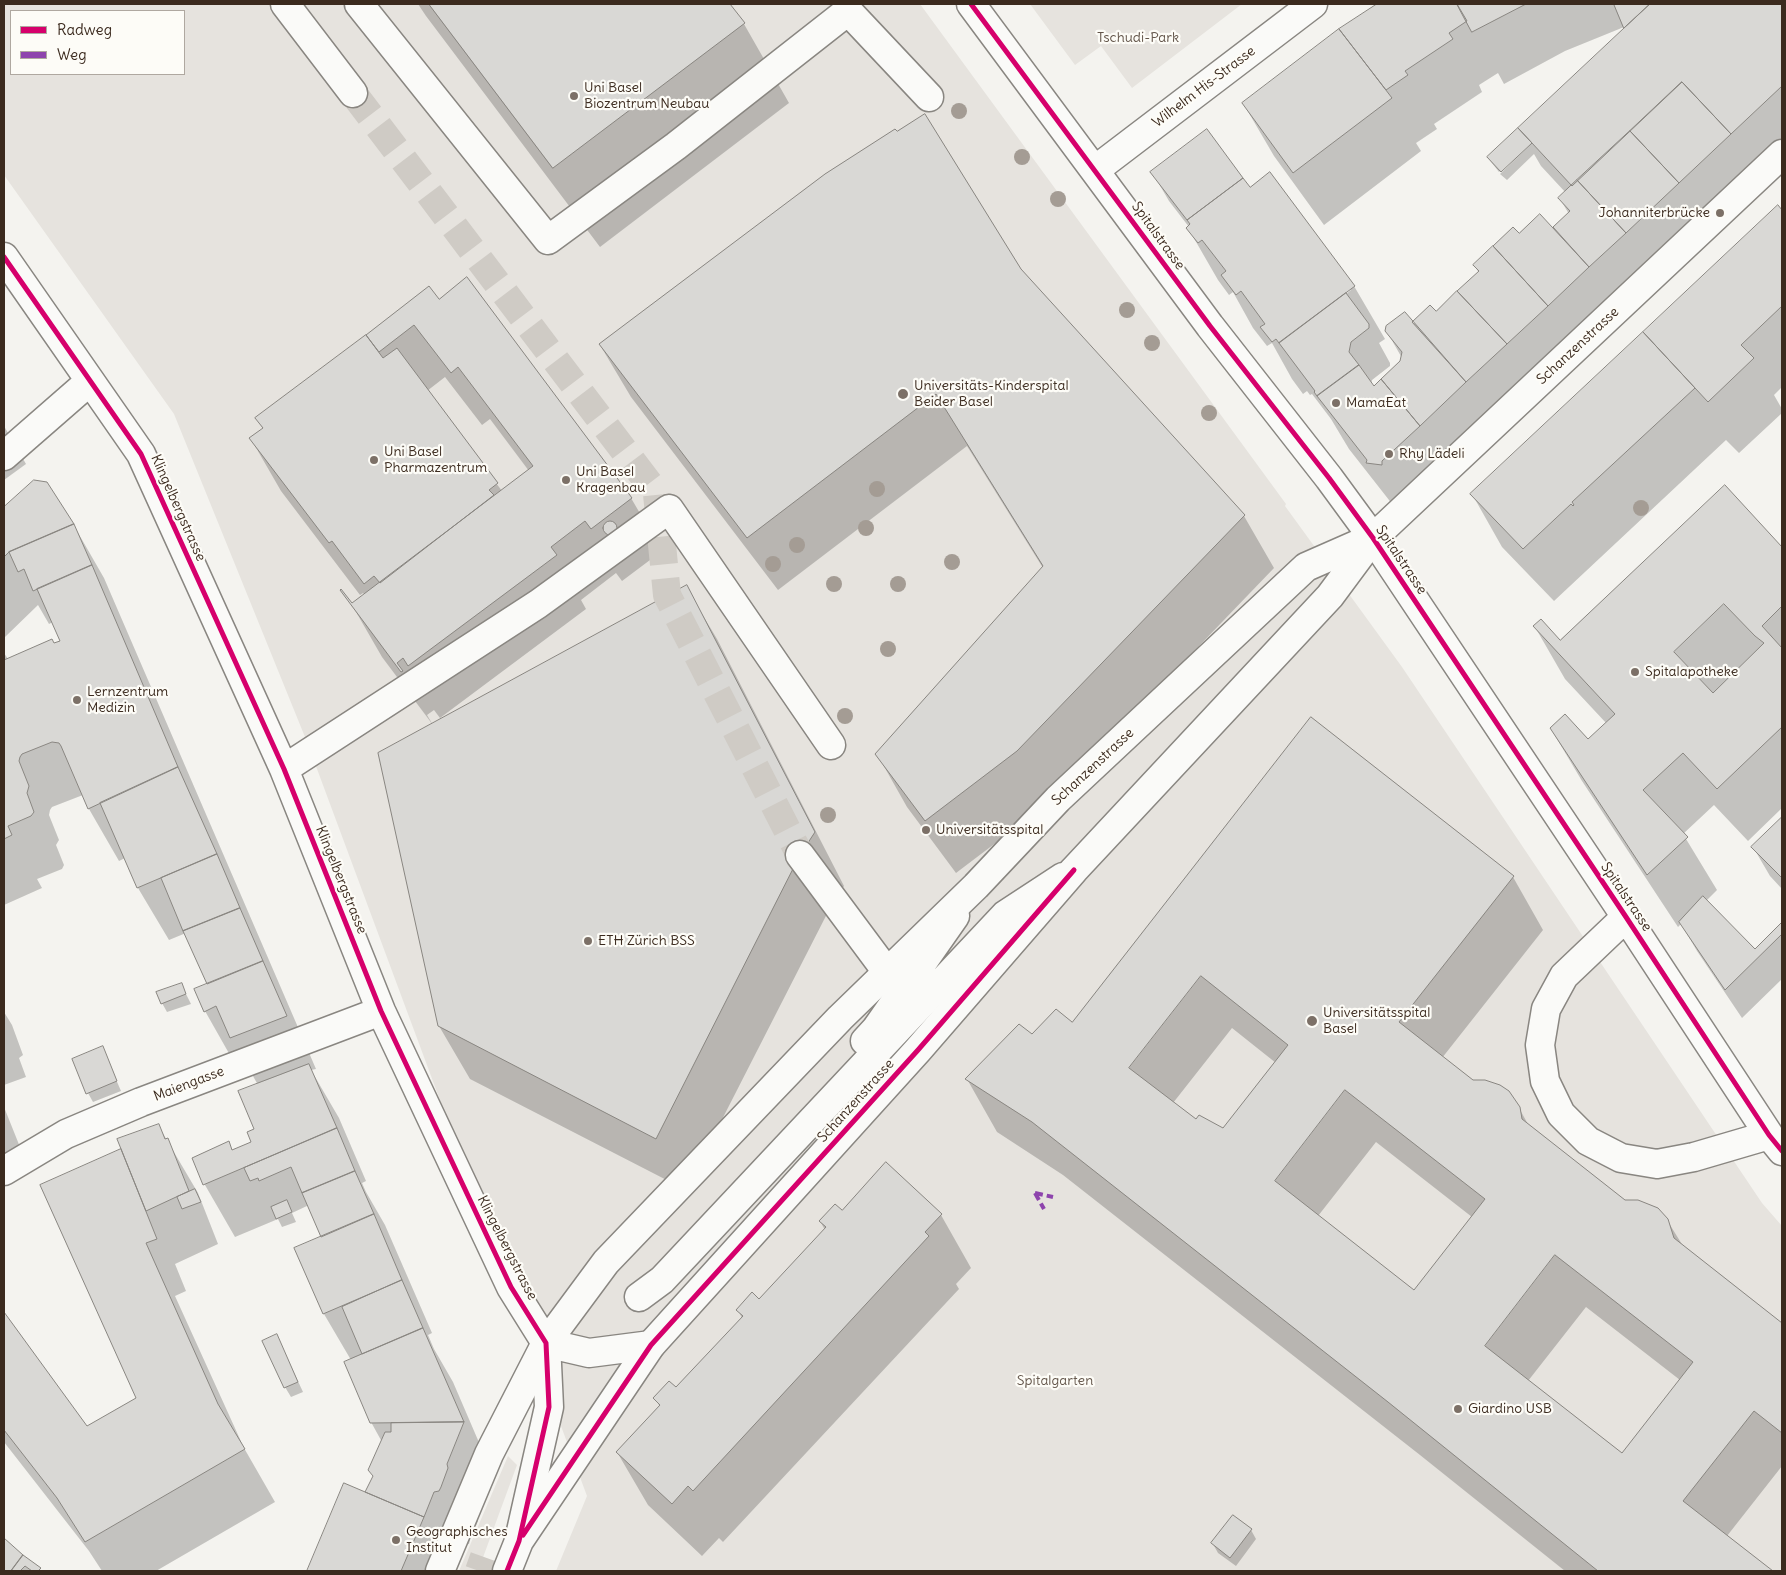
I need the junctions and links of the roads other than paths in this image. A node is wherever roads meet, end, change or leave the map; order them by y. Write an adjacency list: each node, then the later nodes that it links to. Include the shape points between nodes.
1 (285, 4): 6 (street)
2 (359, 4): 5 (street, via 548,240 676,146)
3 (971, 4): 9 (street, Spitalstrasse)
4 (1313, 4): 9 (street, Wilhelm His-Strasse)
5 (844, 8): 7 (street)
6 (353, 93)
7 (929, 97)
8 (1782, 154): 13 (street, Schanzenstrasse)
9 (1095, 170): 13 (street, Spitalstrasse)
10 (4, 257): 11 (street, Klingelbergstrasse)
11 (90, 381): 12 (street); 15 (street, Klingelbergstrasse, via 141,454)
12 (4, 456)
13 (1373, 538): 17 (street, Schanzenstrasse, via 1330,596); 18 (street, Schanzenstrasse, via 1306,567 1058,799); 19 (street, Spitalstrasse)
14 (831, 746): 15 (street, via 670,509 538,604)
15 (284, 769): 21 (street, Klingelbergstrasse)
16 (800, 855): 20 (street)
17 (1074, 870): 18 (street, via 1005,915 662,1280 639,1297 651,1275 876,1029); 25 (street, Schanzenstrasse, via 918,1050)
18 (976, 886): 20 (street, Schanzenstrasse)
19 (1626, 917): 22 (street, Spitalstrasse); 22 (street, via 1564,976 1546,1009 1541,1054 1545,1081 1561,1114 1588,1141 1620,1158 1658,1164)
20 (888, 972): 24 (street, Schanzenstrasse, via 606,1262)
21 (381, 1011): 23 (street, Maiengasse, via 141,1102 66,1134); 24 (street, Klingelbergstrasse, via 511,1287)
22 (1776, 1143)
23 (4, 1171)
24 (546, 1343): 25 (street, via 589,1353); 26 (street, Klingelbergstrasse, via 549,1407); 27 (street, via 489,1454)
25 (651, 1345): 26 (street, Klingelbergstrasse)
26 (519, 1541): 28 (street, Klingelbergstrasse)
27 (440, 1571)
28 (507, 1571)

